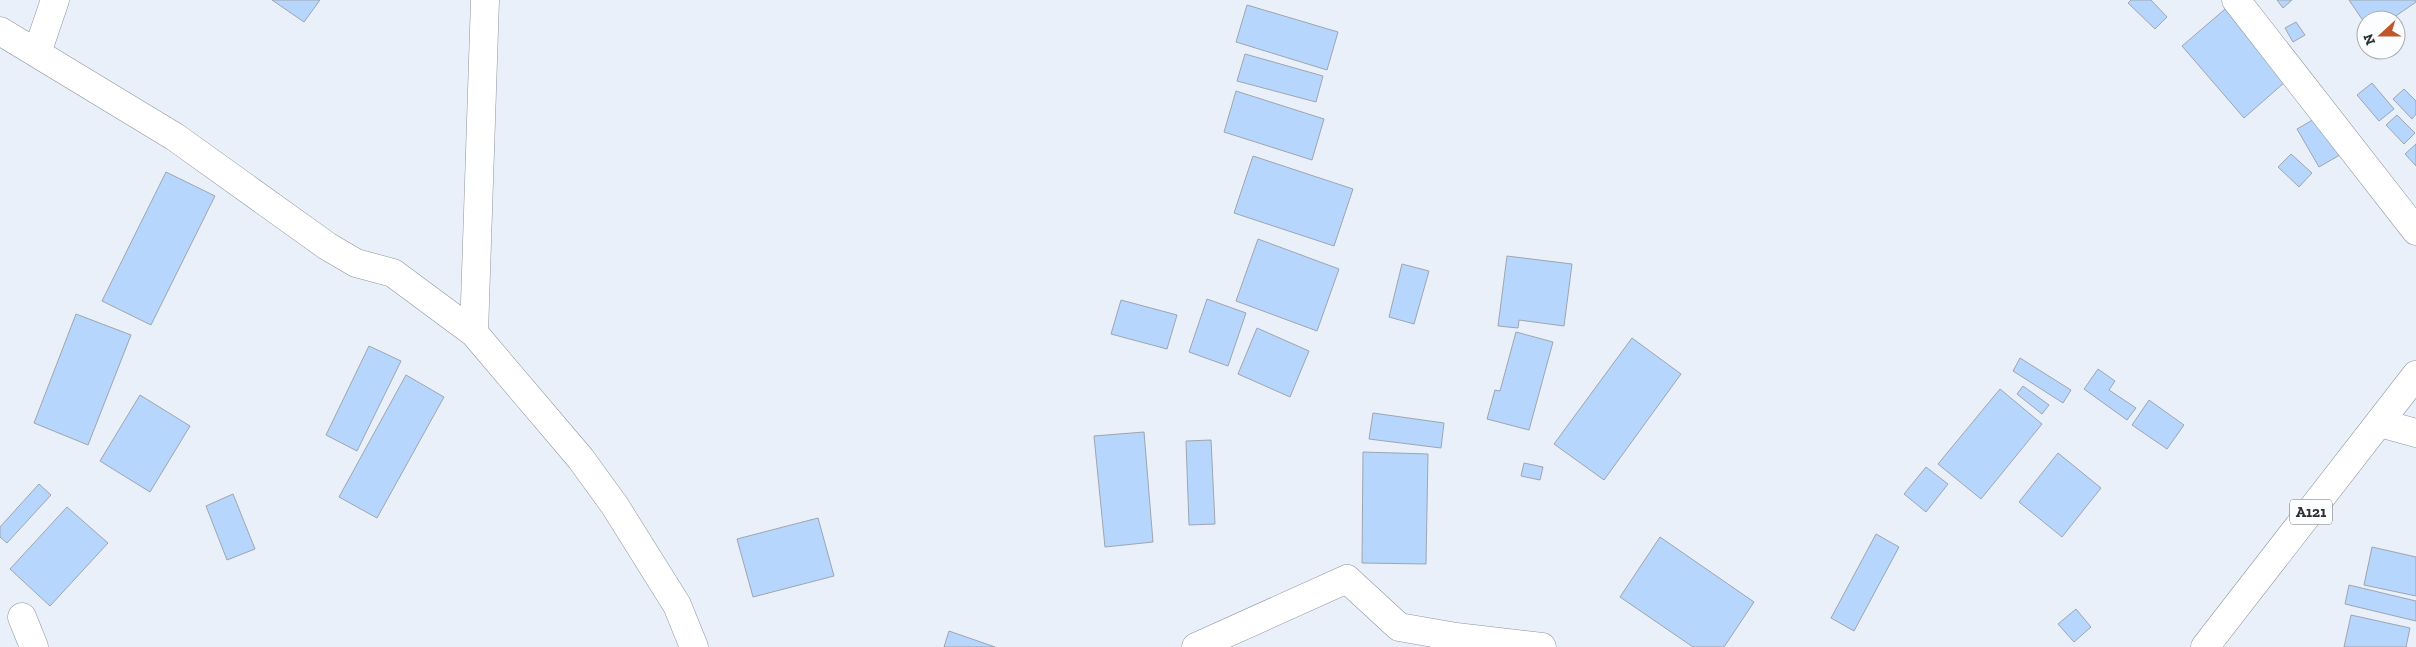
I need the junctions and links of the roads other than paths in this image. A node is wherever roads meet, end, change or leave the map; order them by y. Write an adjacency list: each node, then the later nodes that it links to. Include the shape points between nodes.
1 (55, 0): 5 (street)
2 (485, 0): 7 (street)
3 (2236, 0): 6 (street)
4 (0, 31): 5 (street)
5 (37, 53): 7 (street, via 175,137 327,246 356,263 393,273)
6 (2416, 231)
7 (474, 333): 14 (street, via 581,459 615,506 677,605)
8 (2416, 375): 9 (street, A121)
9 (2380, 423): 10 (street); 17 (street, A121)
10 (2416, 433)
11 (22, 617): 13 (street)
12 (1395, 637): 15 (street, via 1347,579); 16 (street, via 1456,637)
13 (34, 647)
14 (694, 647)
15 (1196, 647)
16 (1542, 647)
17 (2205, 647)

